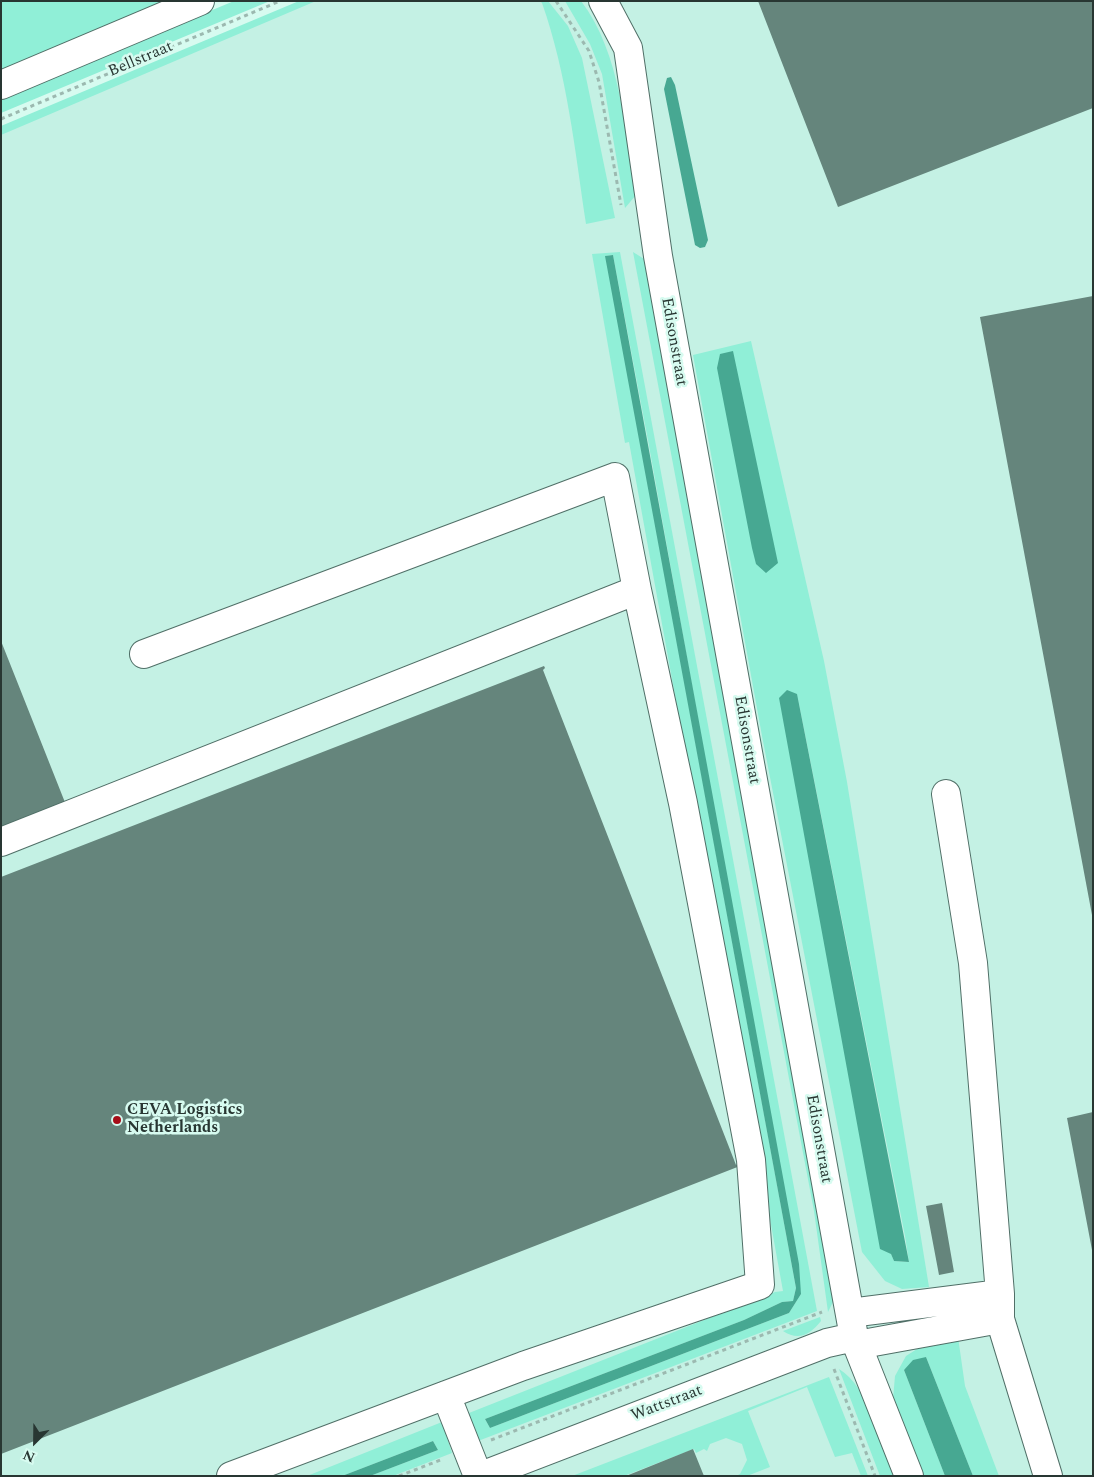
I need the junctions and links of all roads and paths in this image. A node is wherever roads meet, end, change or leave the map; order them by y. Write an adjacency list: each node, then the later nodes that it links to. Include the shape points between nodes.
1 (200, 1): 4 (street, Bellstraat)
2 (280, 1): 5 (path, Bellstraat)
3 (604, 1): 12 (street, Edisonstraat, via 628,48 658,256)
4 (1, 85)
5 (1, 119)
6 (637, 590): 7 (street, via 615,477); 9 (street); 13 (street, via 683,803 750,1160 760,1285)
7 (144, 654)
8 (946, 794): 10 (street, via 973,963)
9 (1, 842)
10 (1000, 1306): 12 (street, Wattstraat); 19 (street)
11 (822, 1312): 14 (path)
12 (854, 1332): 17 (street, Wattstraat); 18 (street, Edisonstraat)
13 (446, 1395): 14 (street); 15 (street)
14 (466, 1449): 16 (path); 17 (street)
15 (232, 1476)
16 (399, 1476)
17 (480, 1476)
18 (909, 1476)
19 (1048, 1476)

